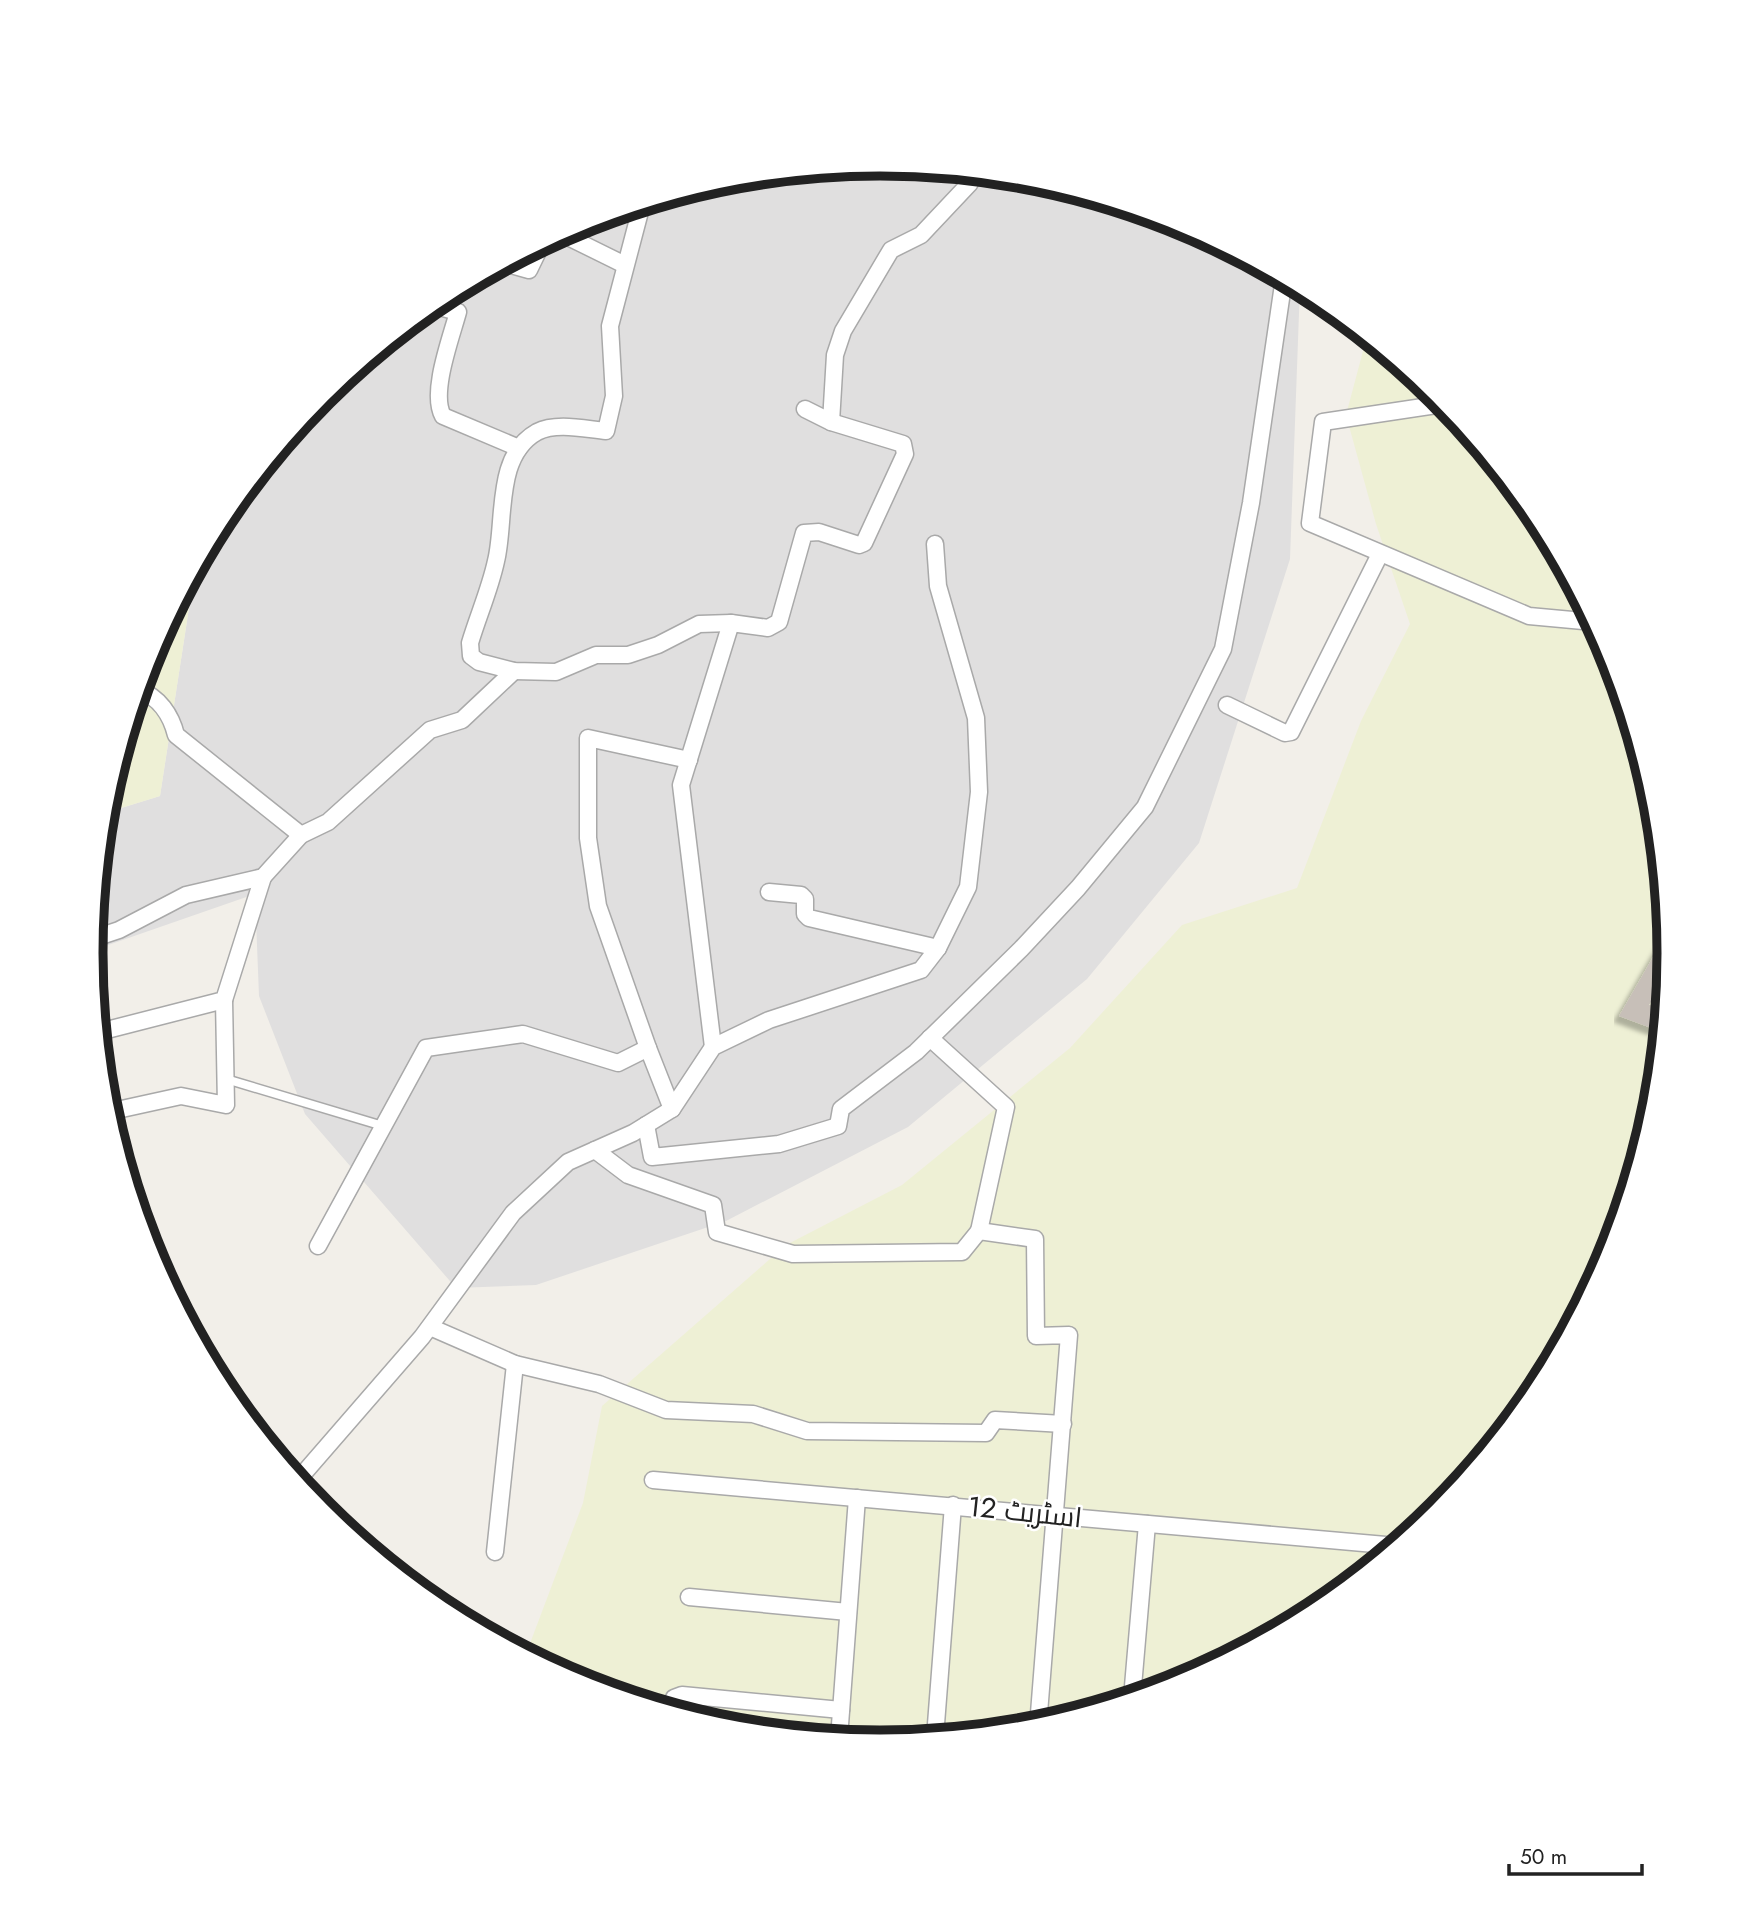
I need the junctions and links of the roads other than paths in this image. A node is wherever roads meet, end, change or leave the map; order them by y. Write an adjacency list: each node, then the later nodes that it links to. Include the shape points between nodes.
1 (970, 183): 11 (street, via 921,235 891,250 843,331 835,355)
2 (639, 214): 5 (street)
3 (573, 239): 5 (street)
4 (535, 257): 6 (street, via 529,270)
5 (625, 265): 12 (street, via 610,326 614,396 606,431 555,427 537,432)
6 (516, 267)
7 (1282, 288): 28 (street, via 1243,552 1218,660 1144,807 1079,888)
8 (446, 309): 12 (street, via 458,312 439,389 443,416)
9 (1432, 406): 14 (street, via 1323,422 1310,523)
10 (805, 409): 11 (street)
11 (831, 422): 16 (street, via 903,444 905,454 866,541 859,545 807,531 779,622 768,628)
12 (519, 447): 17 (street, via 507,476 496,560 470,643 471,656 479,662)
13 (935, 544): 25 (street, via 938,586 976,718 979,792 968,887)
14 (1380, 554): 15 (street, via 1529,616); 19 (street, via 1291,732)
15 (1583, 621)
16 (731, 623): 17 (street, via 699,624 658,645 628,655 596,655 556,672); 20 (street)
17 (514, 671): 21 (street, via 462,720 430,730 328,822)
18 (148, 693): 21 (street, via 172,718 176,735)
19 (1227, 705)
20 (689, 760): 29 (street, via 681,785); 30 (street, via 588,738 587,838 598,906)
21 (301, 835): 22 (street)
22 (263, 877): 24 (street, via 186,895); 26 (street)
23 (769, 892): 25 (street, via 801,895 809,918)
24 (104, 935)
25 (938, 948): 29 (street, via 921,970 769,1020)
26 (224, 1000): 27 (street); 31 (street)
27 (108, 1030)
28 (930, 1038): 34 (street, via 841,1109 838,1126 779,1144 652,1157); 37 (street, via 1006,1107)
29 (713, 1047): 32 (street)
30 (648, 1048): 32 (street); 35 (street, via 618,1063 523,1034 426,1048)
31 (226, 1079): 33 (street, via 226,1105 181,1096); 35 (lane)
32 (672, 1109): 34 (street)
33 (119, 1110)
34 (646, 1125): 36 (street)
35 (383, 1126): 38 (street)
36 (595, 1150): 37 (street, via 628,1175 713,1205 717,1232 793,1254 962,1252); 39 (street, via 568,1162 513,1213)
37 (978, 1231): 41 (street, via 1035,1239 1037,1336 1069,1335)
38 (318, 1246)
39 (430, 1327): 40 (street); 42 (street)
40 (515, 1364): 41 (street, via 599,1384 666,1410 753,1415 807,1431 986,1433 995,1420); 49 (street)
41 (1063, 1424): 46 (street)
42 (304, 1473)
43 (653, 1480): 44 (street, اسٹریٹ 12)
44 (857, 1498): 45 (street, اسٹریٹ 12); 51 (street)
45 (953, 1505): 46 (street, اسٹریٹ 12); 57 (street)
46 (1056, 1516): 47 (street, اسٹریٹ 12); 55 (street)
47 (1147, 1524): 48 (street, اسٹریٹ 12); 52 (street)
48 (1384, 1545)
49 (495, 1552)
50 (689, 1597): 51 (street)
51 (848, 1612): 54 (street)
52 (1133, 1688)
53 (673, 1702): 54 (street, via 682,1695)
54 (841, 1710): 56 (street)
55 (1039, 1713)
56 (840, 1729)
57 (935, 1729)

